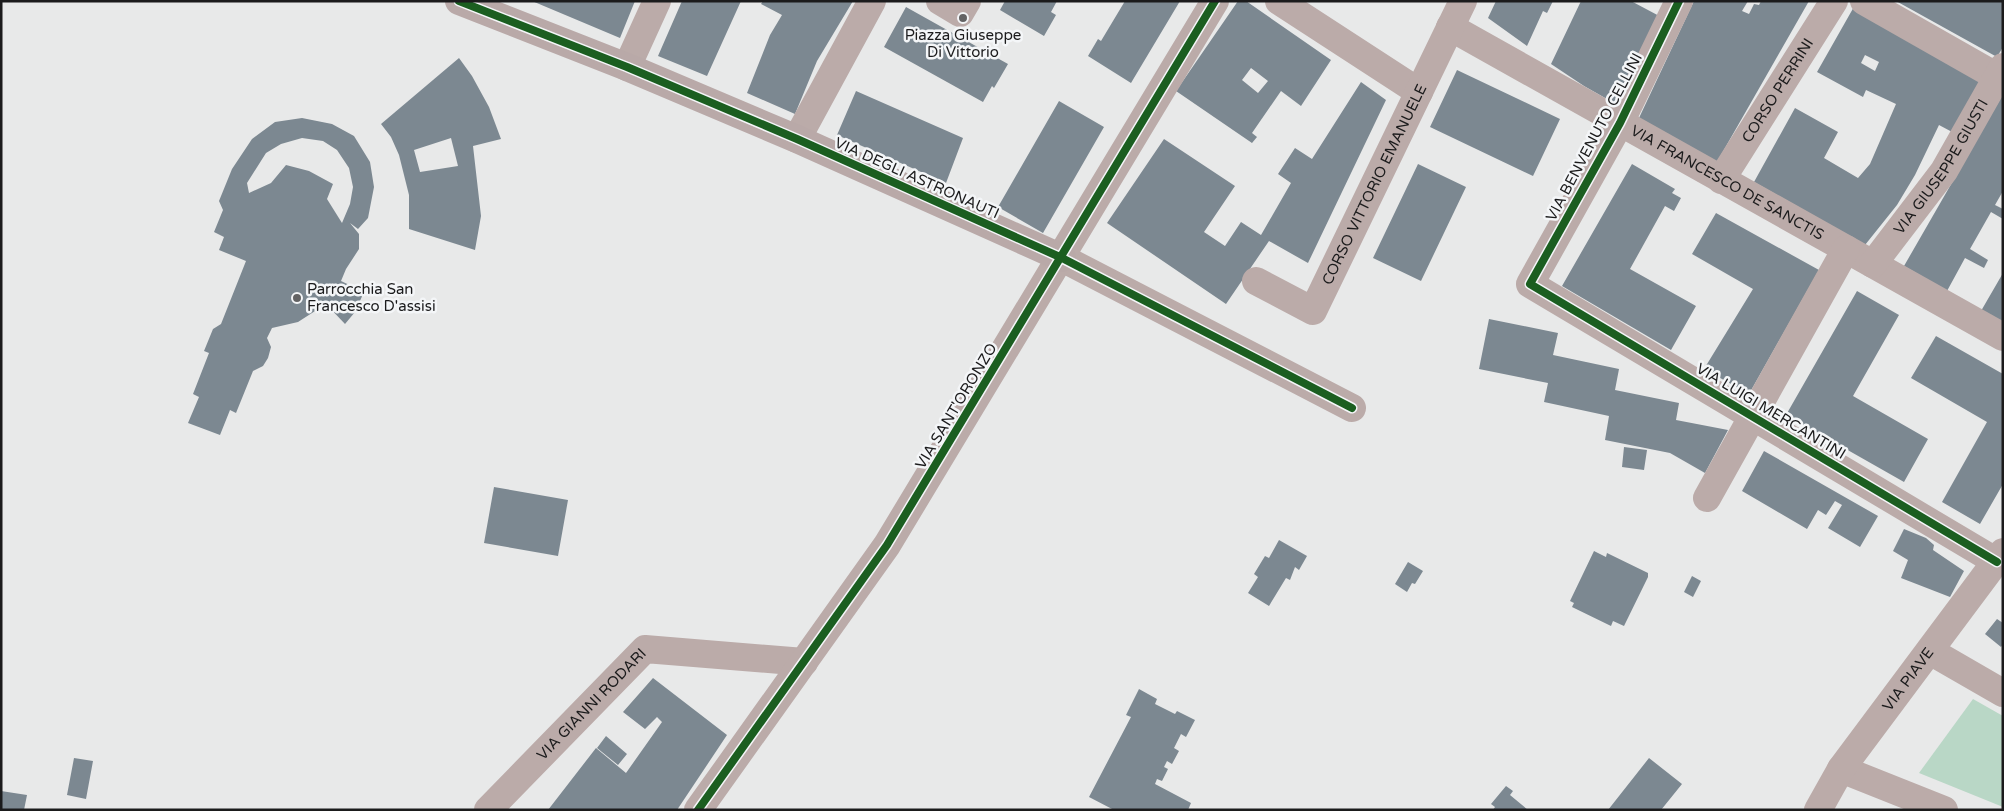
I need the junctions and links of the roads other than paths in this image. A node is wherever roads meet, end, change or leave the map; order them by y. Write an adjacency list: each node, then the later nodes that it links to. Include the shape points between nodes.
1 (459, 1): 13 (street, VIA DEGLI ASTRONAUTI)
2 (656, 1): 13 (street)
3 (872, 1): 17 (street)
4 (940, 1): 5 (street, via 960,13)
5 (967, 1)
6 (1215, 1): 20 (street, VIA SANT'ORONZO)
7 (1278, 1): 15 (street)
8 (1463, 1): 12 (street, CORSO VITTORIO EMANUELE)
9 (1679, 1): 16 (street, VIA BENVENUTO CELLINI)
10 (1834, 1): 18 (street, CORSO PERRINI)
11 (1864, 1): 14 (street)
12 (1450, 28): 15 (street, CORSO VITTORIO EMANUELE); 16 (street, VIA FRANCESCO DE SANCTIS)
13 (627, 67): 17 (street, VIA DEGLI ASTRONAUTI)
14 (2001, 74): 21 (street, VIA GIUSEPPE GIUSTI, via 1944,171)
15 (1419, 92): 22 (street, CORSO VITTORIO EMANUELE, via 1313,311)
16 (1620, 122): 18 (street, VIA FRANCESCO DE SANCTIS); 23 (street, VIA BENVENUTO CELLINI)
17 (797, 139): 20 (street, VIA DEGLI ASTRONAUTI)
18 (1721, 180): 19 (street, VIA FRANCESCO DE SANCTIS)
19 (1846, 249): 21 (street, VIA FRANCESCO DE SANCTIS); 26 (street)
20 (1062, 258): 25 (street, VIA DEGLI ASTRONAUTI); 30 (street, VIA SANT'ORONZO, via 887,544)
21 (1873, 264): 24 (street, VIA FRANCESCO DE SANCTIS)
22 (1256, 281)
23 (1530, 284): 26 (street, VIA LUIGI MERCANTINI)
24 (2003, 337)
25 (1352, 408)
26 (1753, 416): 27 (street); 28 (street, VIA LUIGI MERCANTINI)
27 (1707, 498)
28 (2000, 557): 29 (street, VIA PIAVE)
29 (1930, 651): 31 (street); 32 (street, VIA PIAVE)
30 (804, 662): 33 (street, VIA GIANNI RODARI, via 645,649); 34 (street, VIA SANT'ORONZO)
31 (2003, 693)
32 (1841, 769): 35 (street, VIA PIAVE); 36 (street)
33 (488, 810)
34 (698, 810)
35 (1818, 810)
36 (1944, 810)

